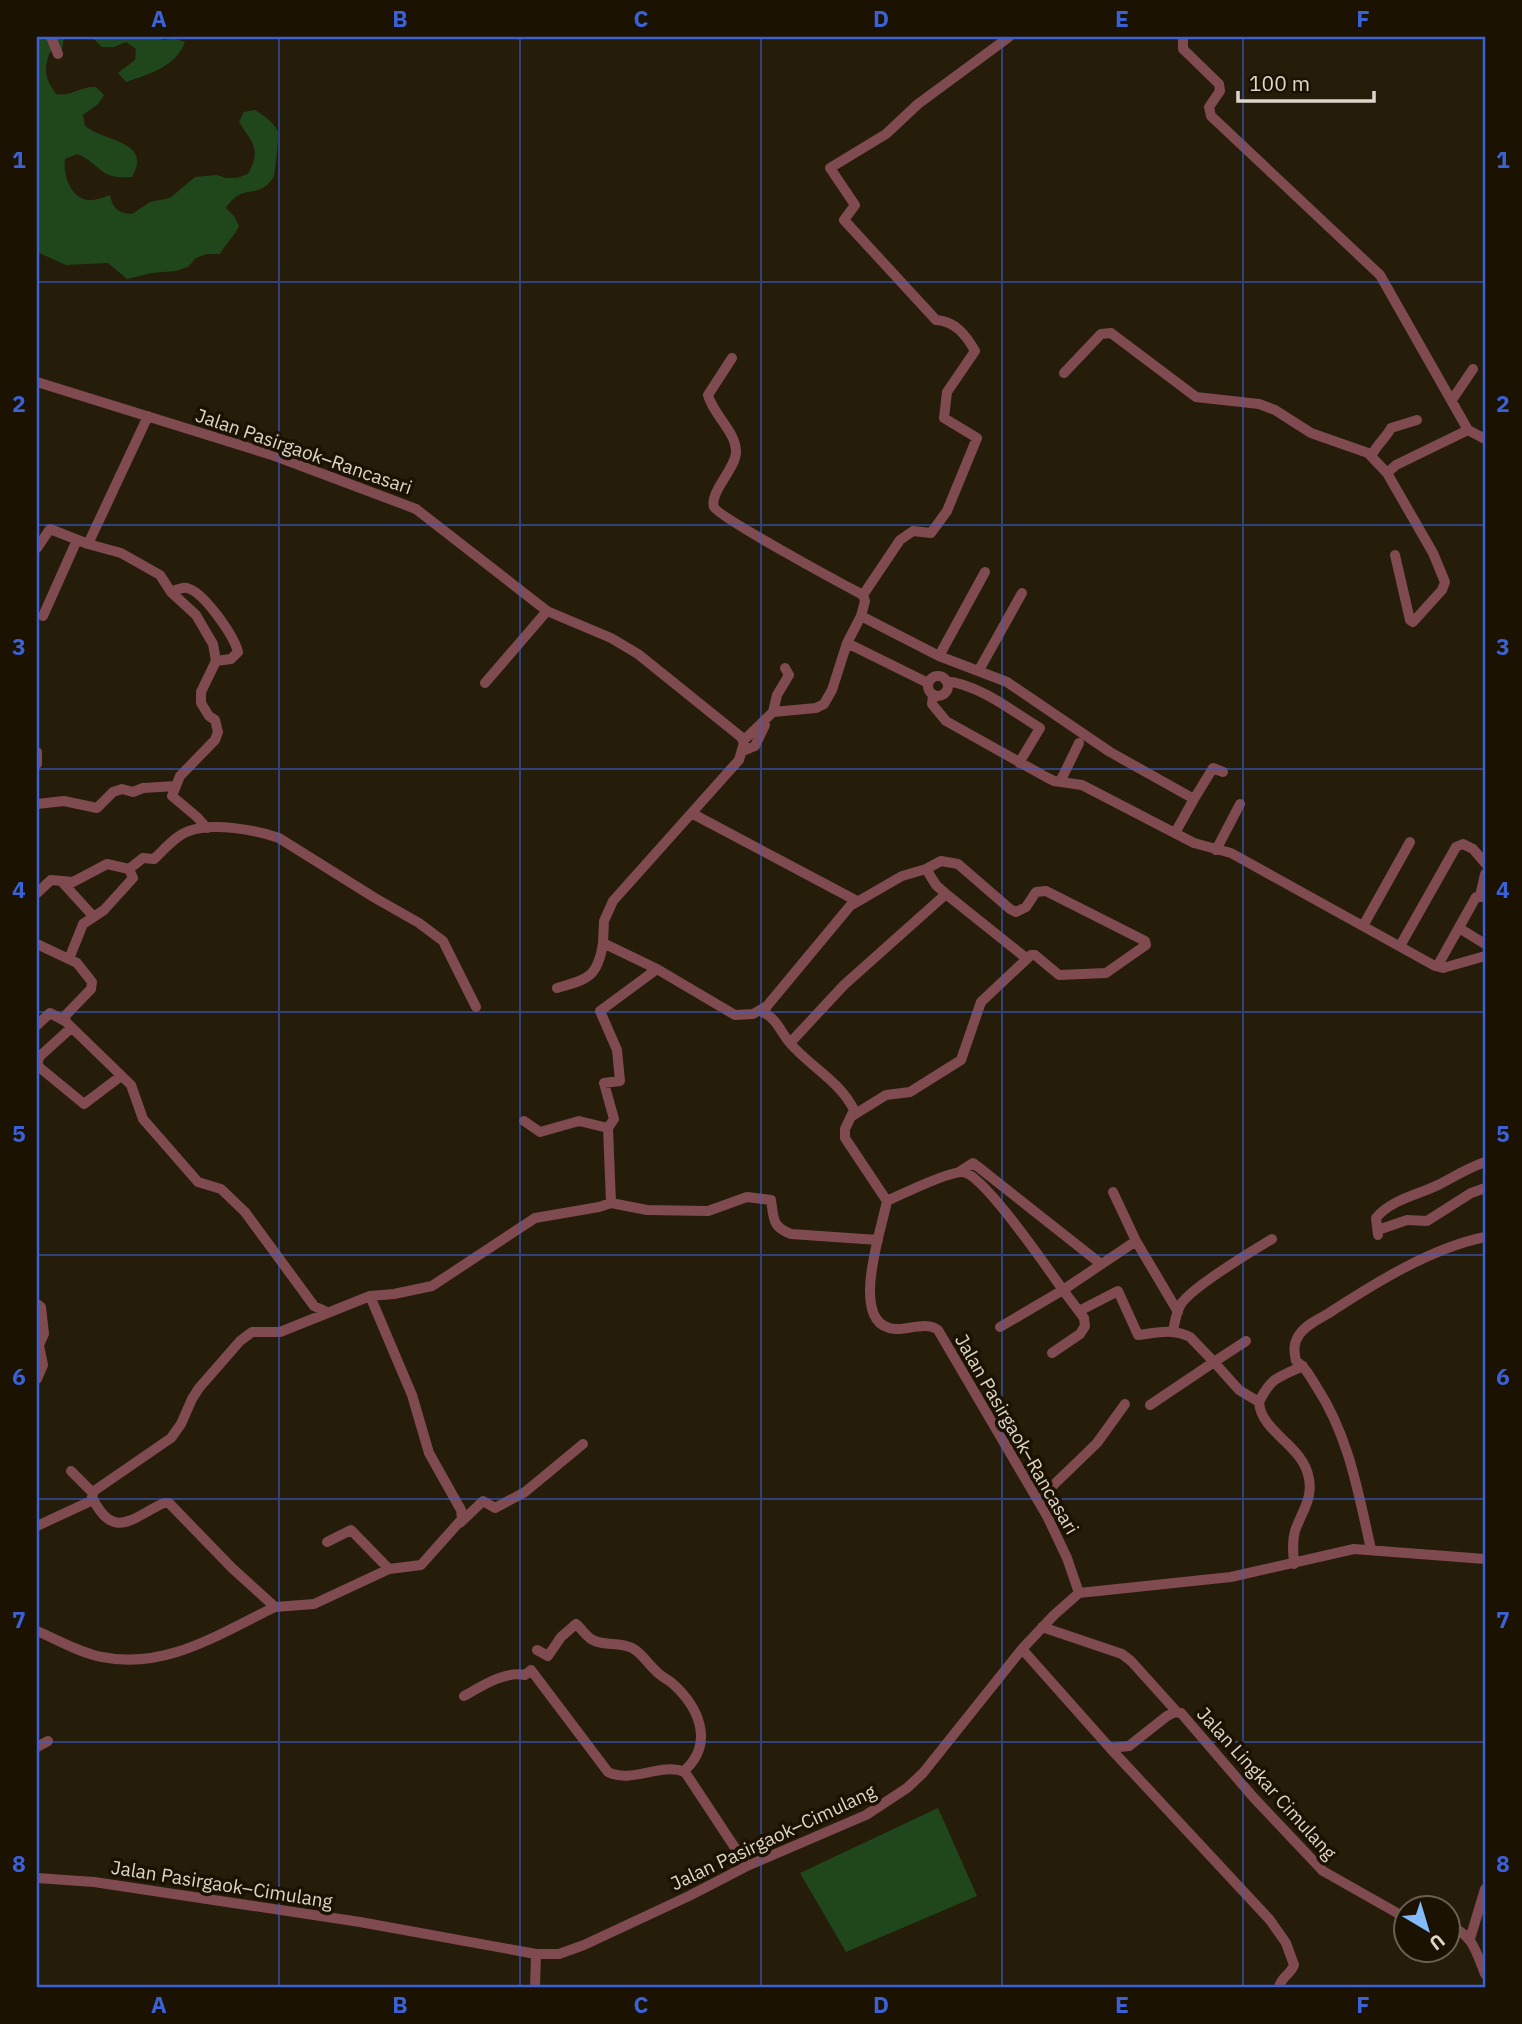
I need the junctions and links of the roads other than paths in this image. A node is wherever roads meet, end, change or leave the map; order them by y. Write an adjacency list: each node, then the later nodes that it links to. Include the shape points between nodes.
1 (51, 37): 4 (street)
2 (1009, 37): 22 (street, via 918,104 886,134 830,168 855,205 844,220 936,320 946,320 967,336 975,351 947,392 944,418 978,438 947,511 931,533 913,531 901,540)
3 (1183, 37): 9 (street, via 1184,49 1219,84 1220,91 1209,107 1211,116 1380,275)
4 (58, 54)
5 (732, 358): 22 (street, via 708,395 736,451 717,491 715,509)
6 (1474, 369): 9 (street)
7 (1064, 373): 14 (street, via 1101,334 1111,333 1196,397 1259,404 1311,433)
8 (37, 382): 10 (street, Jalan Pasirgaok–Rancasari)
9 (1452, 400): 12 (street)
10 (148, 416): 16 (street); 23 (street, Jalan Pasirgaok–Rancasari, via 275,456 416,509)
11 (1417, 420): 14 (street, via 1391,428)
12 (1468, 430): 13 (street); 15 (street)
13 (1485, 439)
14 (1372, 455): 15 (street)
15 (1387, 473): 18 (street, via 1445,582 1413,622)
16 (82, 542): 17 (street, via 50,529); 20 (street, via 121,553 157,573); 24 (street)
17 (37, 548)
18 (1395, 555)
19 (985, 572): 27 (street)
20 (171, 592): 28 (street, via 196,615 213,644); 28 (street, via 192,591 228,632 238,652 231,659)
21 (1022, 593): 30 (street)
22 (863, 596): 25 (street)
23 (547, 611): 32 (street); 37 (street, Jalan Pasirgaok–Rancasari, via 638,654)
24 (43, 616)
25 (861, 616): 26 (street); 27 (street)
26 (847, 643): 33 (street); 35 (street, via 824,704)
27 (939, 656): 30 (street)
28 (216, 661): 43 (street, via 201,692 203,708 215,720 218,732)
29 (785, 668): 35 (street, via 789,676)
30 (979, 670): 44 (street, via 1007,682 1110,752)
31 (946, 681): 33 (street, via 935,677); 34 (street, via 946,693); 39 (street, via 960,682 1040,728)
32 (485, 683)
33 (928, 683): 34 (street)
34 (933, 695): 39 (street, via 932,704 946,721)
35 (770, 715): 37 (street)
36 (1079, 743): 42 (street)
37 (743, 746): 47 (street, via 739,760)
38 (37, 752): 40 (street)
39 (1019, 763): 42 (street)
40 (37, 764)
41 (1223, 772): 44 (street, via 1213,768)
42 (1060, 782): 49 (street, via 1090,788)
43 (176, 786): 45 (street, via 133,792 122,789 97,808 64,801); 48 (street, via 172,796)
44 (1194, 799): 49 (street)
45 (37, 804)
46 (1240, 804): 51 (street)
47 (693, 814): 60 (street); 64 (street, via 613,901 604,921)
48 (207, 828): 53 (street, via 188,831 154,859 143,858); 75 (street, via 244,829 279,838 419,923 443,941)
49 (1175, 833): 51 (street)
50 (1410, 842): 62 (street)
51 (1216, 850): 62 (street, via 1231,853)
52 (1485, 863): 67 (street, via 1473,849 1463,844 1456,847)
53 (129, 869): 56 (street, via 107,864); 61 (street, via 133,878)
54 (926, 869): 58 (street); 60 (street, via 902,876); 69 (street, via 941,861 958,864 1016,912 1026,907 1036,892 1046,891 1147,943 1105,974 1059,975 1034,955)
55 (1485, 874): 59 (street)
56 (62, 882): 57 (street, via 51,880); 61 (street)
57 (37, 893)
58 (946, 894): 69 (street); 78 (street, via 844,985)
59 (1483, 896): 63 (street, via 1476,897)
60 (857, 901): 74 (street)
61 (93, 916): 70 (street, via 83,925)
62 (1363, 926): 67 (street)
63 (1459, 928): 66 (street); 71 (street)
64 (603, 943): 72 (street); 73 (street, via 592,974)
65 (37, 944): 70 (street)
66 (1485, 944)
67 (1400, 946): 71 (street)
68 (1485, 956): 71 (street, via 1447,967)
69 (1026, 958): 81 (street, via 981,1002 961,1060 909,1092 886,1095)
70 (69, 959): 76 (street, via 81,967 92,986 65,1016)
71 (1436, 965)
72 (657, 970): 74 (street, via 735,1015 753,1014); 83 (street, via 600,1011 617,1050 620,1081 604,1083 614,1119)
73 (557, 988)
74 (767, 1006): 78 (street, via 764,1013)
75 (476, 1007)
76 (68, 1024): 77 (street, via 50,1013); 79 (street, via 38,1056); 80 (street)
77 (37, 1025)
78 (790, 1043): 81 (street, via 843,1092 853,1108)
79 (38, 1068): 80 (street, via 81,1104)
80 (121, 1076): 99 (street, via 133,1088 143,1119 182,1164 200,1183 229,1196 314,1306)
81 (852, 1116): 88 (street, via 845,1138)
82 (524, 1121): 83 (street, via 540,1132 579,1121)
83 (608, 1128): 89 (street)
84 (1485, 1162): 86 (street, via 1390,1206 1376,1218 1378,1232 1407,1220 1427,1221)
85 (959, 1172): 88 (street); 94 (street, via 973,1163); 95 (street, via 972,1176 999,1206)
86 (1485, 1188)
87 (1113, 1192): 93 (street)
88 (887, 1201): 92 (street, Jalan Pasirgaok–Rancasari)
89 (611, 1203): 92 (street, via 647,1210 708,1211 747,1197 771,1200 780,1230); 96 (street, via 535,1218 437,1284)
90 (1485, 1237): 106 (street, via 1405,1268 1308,1326 1294,1345 1296,1361)
91 (1272, 1239): 100 (street, via 1190,1295)
92 (878, 1240): 114 (street, Jalan Pasirgaok–Rancasari, via 870,1294 876,1319 890,1329 930,1326 938,1330)
93 (1136, 1241): 94 (street); 100 (street)
94 (1101, 1264): 95 (street)
95 (1063, 1290): 98 (street); 101 (street)
96 (370, 1296): 99 (street); 116 (street, via 412,1395 426,1446 461,1510)
97 (37, 1304): 107 (street, via 44,1334 39,1345 43,1365)
98 (1079, 1311): 102 (street, via 1118,1291 1138,1335); 104 (street, via 1084,1331)
99 (327, 1312): 113 (street, via 280,1332 246,1335 196,1392 171,1438)
100 (1178, 1312): 102 (street)
101 (1000, 1327)
102 (1173, 1331): 105 (street, via 1189,1337)
103 (1246, 1341): 105 (street)
104 (1052, 1353)
105 (1214, 1362): 108 (street, via 1238,1390); 110 (street)
106 (1303, 1366): 108 (street, via 1272,1381); 118 (street, via 1343,1435)
107 (37, 1378)
108 (1259, 1402): 120 (street, via 1266,1422 1293,1448 1309,1476 1310,1493 1293,1544)
109 (1125, 1404): 114 (street, via 1097,1443)
110 (1150, 1405)
111 (583, 1444): 116 (street, via 525,1492 495,1508 482,1501)
112 (71, 1471): 113 (street)
113 (93, 1496): 115 (street); 123 (street, via 110,1519 122,1523 169,1503)
114 (1038, 1500): 122 (street, Jalan Pasirgaok–Rancasari)
115 (37, 1526)
116 (457, 1526): 121 (street, via 423,1564)
117 (327, 1542): 121 (street, via 351,1530)
118 (1371, 1549): 119 (street); 120 (street)
119 (1485, 1559)
120 (1294, 1564): 122 (street, via 1231,1577)
121 (389, 1569): 123 (street, via 314,1604)
122 (1079, 1593): 124 (street, Jalan Pasirgaok–Cimulang)
123 (275, 1606): 125 (street, via 218,1637 159,1658 103,1658)
124 (1042, 1627): 126 (street, Jalan Pasirgaok–Cimulang); 129 (street, via 1122,1654)
125 (37, 1631)
126 (1022, 1649): 132 (street); 134 (street, Jalan Pasirgaok–Cimulang, via 907,1788 866,1815)
127 (537, 1650): 133 (street, via 548,1656 576,1624 594,1641 629,1646 642,1655 697,1714 702,1728 696,1754)
128 (464, 1696): 133 (street, via 531,1670 611,1774)
129 (1177, 1712): 132 (street, Jalan Lingkar Cimulang, via 1129,1746); 137 (street, Jalan Lingkar Cimulang, via 1323,1871)
130 (48, 1741): 131 (street)
131 (37, 1747)
132 (1110, 1748): 143 (street, via 1270,1920 1294,1965)
133 (684, 1771): 134 (street)
134 (747, 1866): 140 (street, Jalan Pasirgaok–Cimulang, via 584,1945 559,1954)
135 (37, 1878): 140 (street, Jalan Pasirgaok–Cimulang, via 94,1882 360,1922)
136 (1485, 1889): 139 (street)
137 (1392, 1910)
138 (1462, 1932): 139 (street)
139 (1470, 1939): 141 (street)
140 (536, 1954): 142 (street)
141 (1485, 1973)
142 (535, 1987)
143 (1279, 1987)

